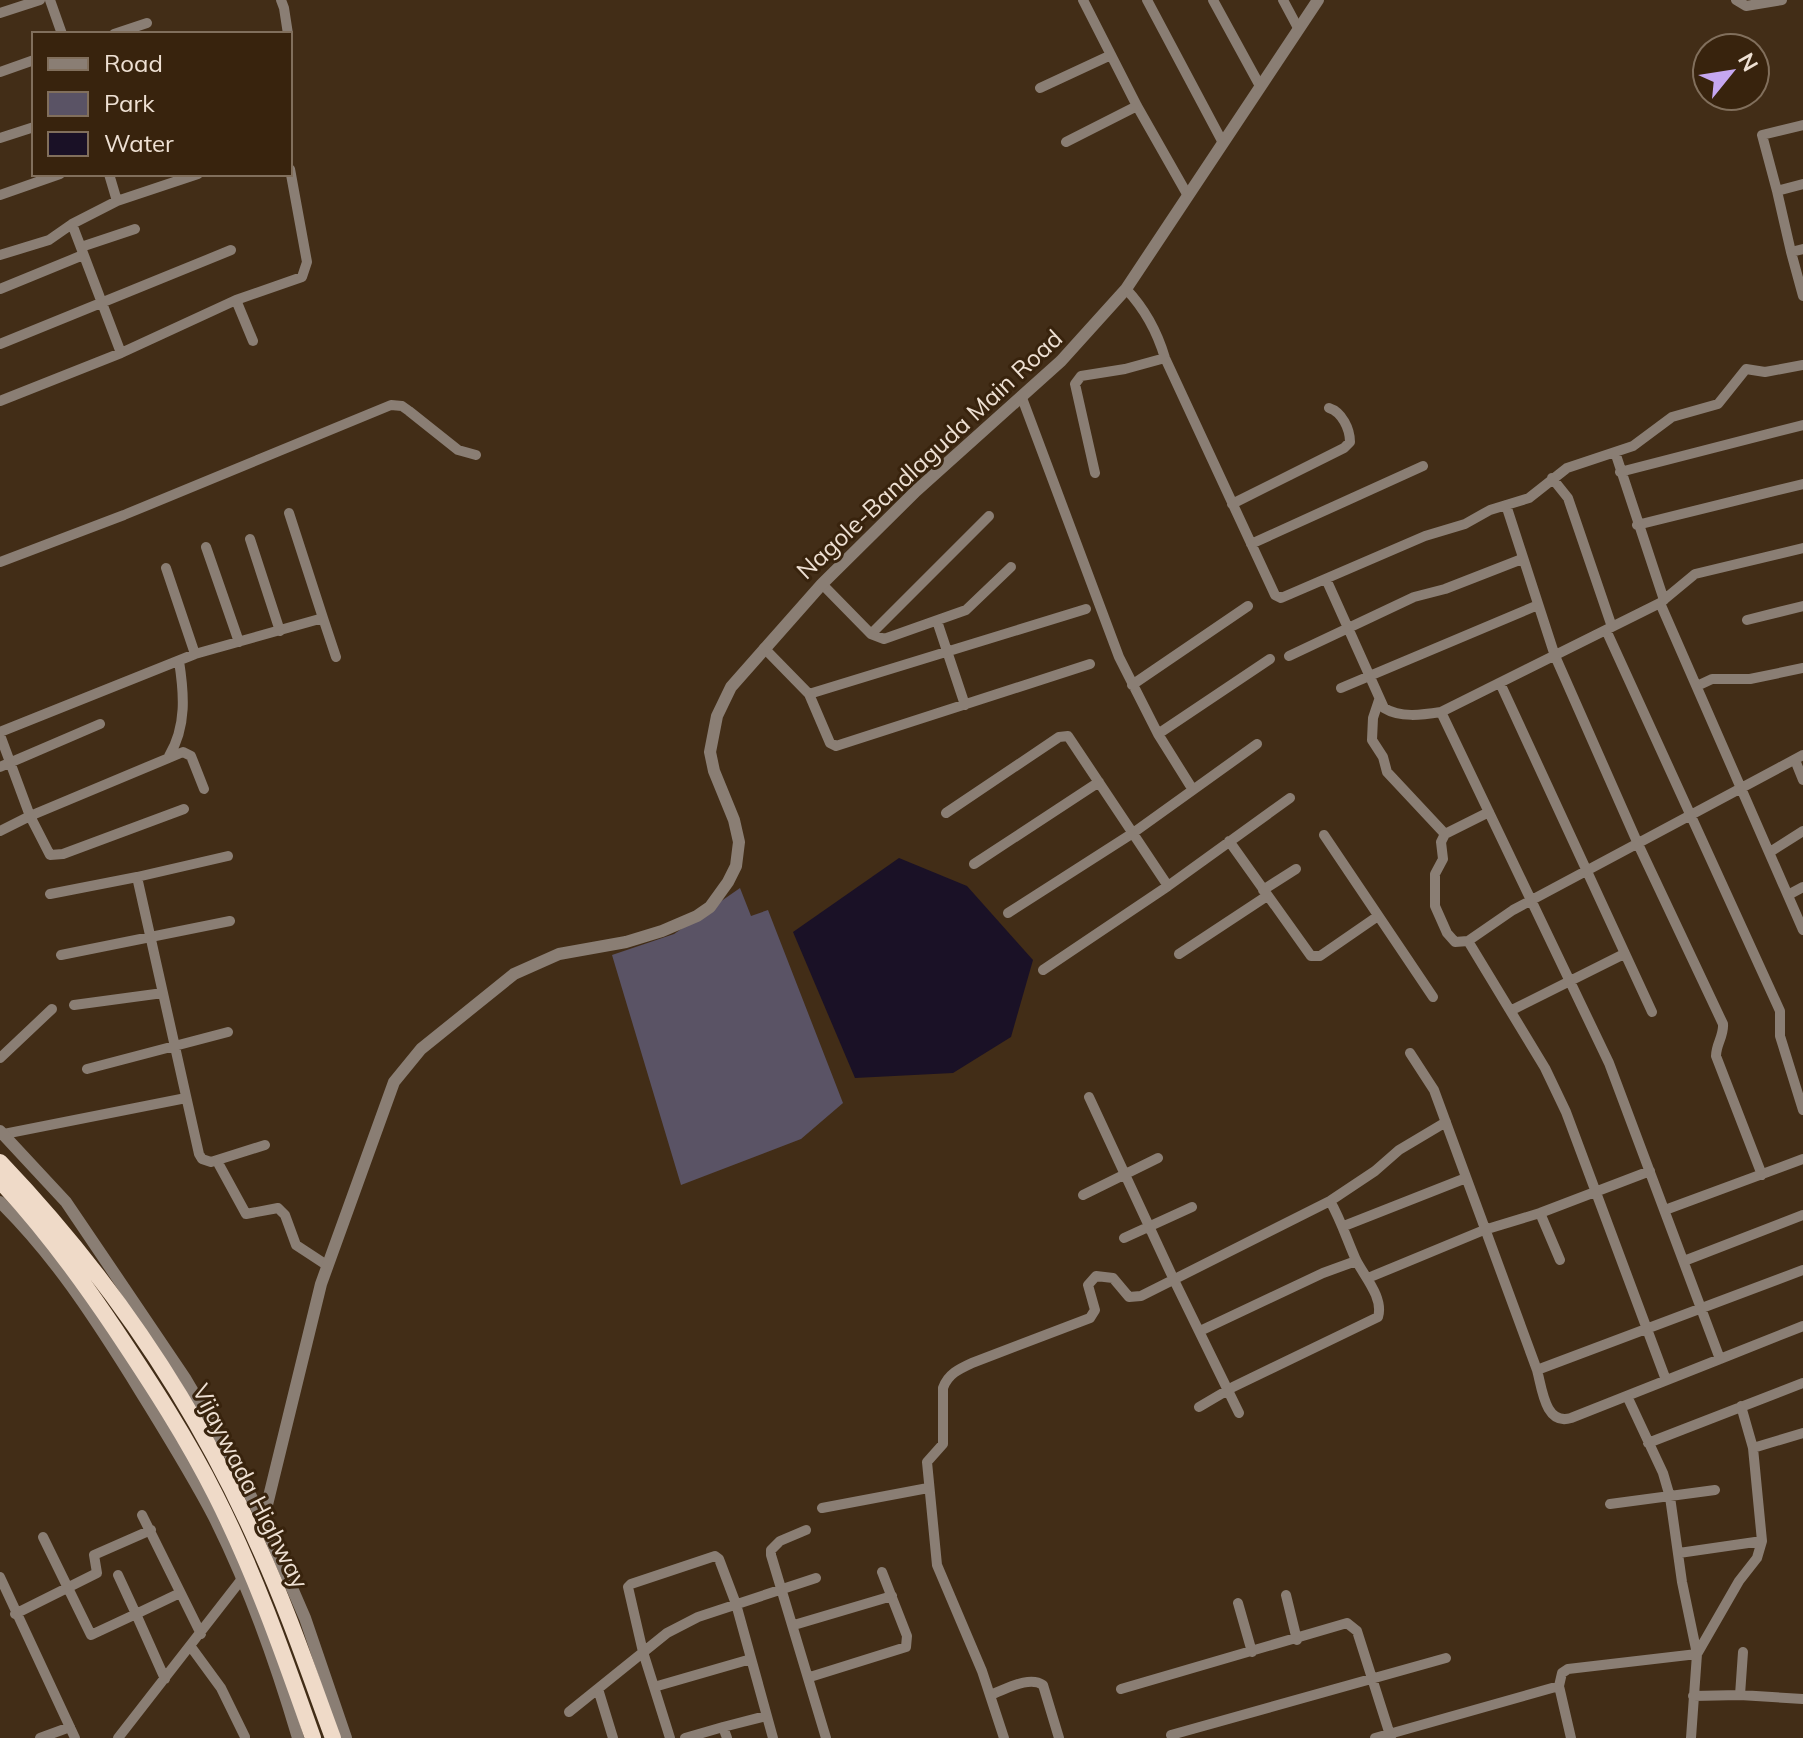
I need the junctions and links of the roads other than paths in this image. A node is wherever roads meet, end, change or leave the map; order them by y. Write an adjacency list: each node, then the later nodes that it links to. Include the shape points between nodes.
1 (40, 0): 11 (street)
2 (50, 0): 14 (street)
3 (281, 0): 16 (street)
4 (1083, 0): 17 (street)
5 (1147, 0): 26 (street)
6 (1213, 0): 20 (street)
7 (1283, 0): 13 (street)
8 (1318, 0): 13 (street, Nagole-Bandlaguda Main Road)
9 (1736, 0): 10 (street, via 1746,6)
10 (1782, 0)
11 (0, 13)
12 (147, 23): 15 (street)
13 (1298, 28): 20 (street, Nagole-Bandlaguda Main Road)
14 (61, 32)
15 (120, 32)
16 (288, 32)
17 (1111, 55): 21 (street); 22 (street)
18 (32, 61): 19 (street)
19 (0, 72)
20 (1260, 86): 26 (street, Nagole-Bandlaguda Main Road)
21 (1040, 88)
22 (1137, 106): 27 (street); 34 (street)
23 (1803, 125): 33 (street, via 1762,135)
24 (32, 128): 25 (street)
25 (0, 138)
26 (1222, 141): 34 (street, Nagole-Bandlaguda Main Road)
27 (1066, 142)
28 (54, 176): 35 (street)
29 (110, 176): 36 (street)
30 (192, 176): 36 (street)
31 (291, 176): 47 (street, via 305,272)
32 (1803, 184): 33 (street)
33 (1777, 191): 42 (street)
34 (1187, 194): 45 (street, Nagole-Bandlaguda Main Road)
35 (0, 195)
36 (117, 201): 37 (street)
37 (72, 224): 41 (street); 43 (street, via 49,240)
38 (135, 229): 41 (street)
39 (1803, 249): 42 (street)
40 (231, 250): 48 (street)
41 (82, 251): 44 (street); 48 (street)
42 (1791, 252): 46 (street)
43 (0, 255)
44 (0, 289)
45 (1126, 289): 52 (street, via 1155,331); 54 (street, Nagole-Bandlaguda Main Road)
46 (1803, 296)
47 (236, 300): 49 (street); 51 (street)
48 (102, 303): 50 (street); 51 (street)
49 (253, 341)
50 (0, 344)
51 (121, 353): 55 (street)
52 (1165, 358): 62 (street, via 1081,376 1075,384); 65 (street)
53 (1803, 365): 58 (street, via 1765,372 1746,369 1718,404 1672,417 1633,446)
54 (1022, 398): 79 (street, Nagole-Bandlaguda Main Road, via 916,491); 105 (street)
55 (0, 401)
56 (1329, 408): 65 (street, via 1339,413 1350,435 1344,448)
57 (1803, 425): 61 (street)
58 (1615, 452): 61 (street); 63 (street)
59 (476, 455): 75 (street, via 458,450 402,406 391,405)
60 (1423, 466): 71 (street)
61 (1620, 472): 69 (street)
62 (1095, 473)
63 (1552, 478): 66 (street, via 1529,498); 89 (street, via 1568,498)
64 (1803, 484): 69 (street)
65 (1232, 504): 71 (street)
66 (1506, 505): 74 (street); 78 (street)
67 (289, 513): 85 (street)
68 (989, 516): 91 (street)
69 (1637, 525): 80 (street)
70 (250, 539): 90 (street)
71 (1251, 544): 78 (street, via 1281,598)
72 (206, 547): 92 (street)
73 (1803, 548): 80 (street, via 1695,574)
74 (1522, 559): 81 (street); 88 (street)
75 (0, 562)
76 (1011, 567): 87 (street, via 972,606)
77 (166, 568): 95 (street)
78 (1326, 579): 88 (street)
79 (822, 584): 91 (street); 93 (street, Nagole-Bandlaguda Main Road)
80 (1662, 602): 89 (street); 106 (street)
81 (1538, 605): 97 (street); 103 (street)
82 (1248, 606): 105 (street)
83 (1803, 606): 86 (street)
84 (1086, 609): 94 (street)
85 (323, 618): 90 (street); 98 (street)
86 (1747, 620)
87 (937, 621): 91 (street, via 884,639); 94 (street)
88 (1348, 627): 96 (street); 103 (street)
89 (1609, 629): 97 (street); 129 (street)
90 (280, 631): 92 (street)
91 (871, 634)
92 (239, 642): 95 (street)
93 (764, 648): 108 (street); 201 (street, Nagole-Bandlaguda Main Road, via 731,687 712,733 714,771 739,842 736,866 721,895 697,916 662,931 559,954 514,974 421,1049 394,1082)
94 (948, 651): 108 (street); 110 (street)
95 (195, 654): 100 (street)
96 (1289, 656)
97 (1555, 656): 104 (street); 136 (street)
98 (336, 657)
99 (1270, 659): 114 (street)
100 (179, 661): 113 (street); 116 (street, via 183,715)
101 (1090, 664): 110 (street)
102 (1803, 668): 106 (street, via 1750,679 1712,679)
103 (1370, 675): 107 (street); 109 (street)
104 (1500, 683): 111 (street); 141 (street)
105 (1132, 685): 114 (street)
106 (1697, 686): 121 (street)
107 (1341, 688)
108 (809, 694): 110 (street, via 836,746)
109 (1379, 700): 111 (street, via 1393,714); 133 (street, via 1372,740 1387,772)
110 (965, 705)
111 (1441, 712): 126 (street)
112 (100, 724): 118 (street)
113 (0, 734): 118 (street)
114 (1158, 734): 123 (street)
115 (1257, 744): 123 (street)
116 (169, 756): 122 (street, via 191,756); 128 (street)
117 (1799, 757): 119 (street); 121 (street)
118 (5, 765): 128 (street)
119 (1803, 780)
120 (1099, 782): 127 (street, via 1063,736); 132 (street); 139 (street)
121 (1743, 788): 129 (street); 137 (street)
122 (204, 789)
123 (1193, 790): 132 (street)
124 (1290, 798): 135 (street)
125 (184, 809): 128 (street, via 55,855 46,852)
126 (1489, 812): 133 (street); 148 (street)
127 (946, 813)
128 (30, 816): 130 (street)
129 (1690, 816): 136 (street); 173 (street, via 1780,1011 1780,1036)
130 (0, 831)
131 (1803, 831): 137 (street)
132 (1133, 833): 143 (street); 149 (street)
133 (1445, 834): 154 (street, via 1443,859 1435,874 1435,906 1455,942)
134 (1324, 835): 150 (street)
135 (1229, 841): 143 (street); 145 (street)
136 (1638, 844): 141 (street); 183 (street, via 1723,1024 1716,1056)
137 (1770, 852): 147 (street)
138 (228, 856): 142 (street)
139 (974, 864)
140 (1296, 869): 145 (street)
141 (1586, 871): 148 (street); 156 (street)
142 (137, 877): 146 (street); 153 (street)
143 (1168, 886): 158 (street)
144 (1803, 887): 147 (street)
145 (1265, 893): 150 (street, via 1307,954 1315,957); 155 (street)
146 (50, 894)
147 (1788, 895): 152 (street)
148 (1532, 900): 154 (street); 159 (street)
149 (1008, 913)
150 (1378, 916): 161 (street)
151 (230, 921): 153 (street)
152 (1803, 930)
153 (150, 936): 157 (street); 160 (street)
154 (1468, 941): 164 (street)
155 (1179, 954)
156 (1624, 954): 159 (street); 165 (street)
157 (61, 955)
158 (1043, 970)
159 (1569, 980): 164 (street); 181 (street, via 1609,1063)
160 (163, 993): 162 (street); 167 (street)
161 (1433, 997)
162 (74, 1005)
163 (52, 1009): 169 (street)
164 (1512, 1010): 186 (street, via 1566,1112)
165 (1652, 1012)
166 (228, 1032): 167 (street)
167 (176, 1046): 170 (street); 172 (street)
168 (1410, 1053): 174 (street, via 1434,1090)
169 (0, 1058)
170 (87, 1069)
171 (1089, 1097): 182 (street)
172 (186, 1098): 175 (street); 179 (street, via 199,1154)
173 (1803, 1110)
174 (1446, 1122): 184 (street); 188 (street)
175 (2, 1132): 227 (street, via 66,1202 124,1286 232,1458)
176 (265, 1145): 179 (street)
177 (1158, 1158): 182 (street)
178 (1803, 1159): 183 (street)
179 (217, 1161): 201 (street, via 246,1214 278,1208 296,1245)
180 (0, 1162): 279 (highway, Vijaywada Highway, via 82,1254 173,1384 209,1446 258,1543)
181 (1650, 1171): 186 (street); 191 (street)
182 (1126, 1175): 187 (street); 195 (street)
183 (1762, 1175): 191 (street)
184 (1466, 1178): 194 (street); 196 (street)
185 (0, 1181): 278 (highway, Vijaywada Highway, via 103,1311 216,1496 274,1628)
186 (1595, 1192): 192 (street); 208 (street)
187 (1083, 1195)
188 (1330, 1201): 194 (street); 204 (street)
189 (0, 1202): 237 (street, via 65,1275 99,1326 214,1518)
190 (1192, 1207): 195 (street)
191 (1665, 1210): 200 (street)
192 (1540, 1213): 196 (street); 198 (street)
193 (1803, 1215): 200 (street)
194 (1344, 1226): 199 (street)
195 (1150, 1227): 197 (street); 204 (street)
196 (1484, 1230): 203 (street); 210 (street)
197 (1124, 1238)
198 (1560, 1260)
199 (1356, 1261): 203 (street); 207 (street)
200 (1684, 1261): 205 (street)
201 (328, 1266): 227 (street, Nagole-Bandlaguda Main Road)
202 (1803, 1270): 205 (street)
203 (1368, 1278): 213 (street, via 1378,1317)
204 (1174, 1280): 207 (street); 221 (street, via 1134,1298 1113,1278 1096,1276 1088,1285 1095,1310 1090,1318 950,1375 943,1388 945,1435 927,1462)
205 (1703, 1308): 208 (street); 209 (street)
206 (1803, 1326): 209 (street)
207 (1200, 1331): 213 (street)
208 (1646, 1331): 210 (street); 211 (street)
209 (1720, 1359): 211 (street)
210 (1537, 1370): 214 (street, via 1548,1409 1559,1419)
211 (1666, 1380): 214 (street)
212 (1803, 1383): 215 (street)
213 (1228, 1391): 216 (street); 217 (street)
214 (1627, 1396): 219 (street)
215 (1741, 1406): 219 (street); 220 (street)
216 (1199, 1407)
217 (1239, 1413)
218 (1803, 1433): 220 (street)
219 (1648, 1443): 223 (street)
220 (1753, 1448): 231 (street)
221 (928, 1488): 225 (street); 264 (street, via 937,1565)
222 (1715, 1490): 223 (street)
223 (1670, 1497): 224 (street); 232 (street)
224 (1610, 1504)
225 (822, 1508)
226 (142, 1515): 228 (street)
227 (263, 1521): 280 (street, via 305,1618)
228 (151, 1530): 238 (street, via 94,1555 97,1573); 240 (street)
229 (806, 1530): 239 (street, via 771,1550)
230 (43, 1537): 238 (street)
231 (1762, 1541): 232 (street); 254 (street, via 1757,1558)
232 (1679, 1553): 254 (street)
233 (882, 1572): 242 (street)
234 (118, 1575): 246 (street)
235 (0, 1577): 245 (street)
236 (816, 1578): 239 (street)
237 (241, 1580): 248 (street); 277 (street)
238 (67, 1587): 245 (street); 246 (street, via 91,1635)
239 (783, 1589): 244 (street); 247 (street)
240 (180, 1593): 246 (street); 248 (street)
241 (1286, 1595): 249 (street)
242 (892, 1596): 247 (street); 257 (street, via 906,1647)
243 (1238, 1603): 252 (street)
244 (736, 1604): 251 (street, via 667,1633); 251 (street, via 717,1556 631,1584 628,1593); 256 (street)
245 (15, 1614): 270 (street)
246 (136, 1614): 259 (street)
247 (794, 1625): 257 (street)
248 (201, 1634): 250 (street)
249 (1297, 1640): 252 (street); 258 (street, via 1351,1625)
250 (191, 1647): 259 (street); 275 (street, via 221,1688)
251 (643, 1652): 261 (street); 262 (street)
252 (1252, 1652): 263 (street)
253 (1743, 1652): 265 (street)
254 (1697, 1654): 260 (street, via 1568,1669); 266 (street)
255 (1446, 1658): 258 (street)
256 (751, 1659): 261 (street); 269 (street)
257 (810, 1677): 285 (street)
258 (1370, 1678): 272 (street); 273 (street)
259 (165, 1679): 274 (street)
260 (1559, 1686): 273 (street); 289 (street)
261 (654, 1687): 282 (street)
262 (598, 1689): 268 (street); 281 (street)
263 (1121, 1689)
264 (990, 1695): 286 (street); 287 (street, via 1039,1682)
265 (1740, 1695): 266 (street); 267 (street)
266 (1693, 1696): 290 (street)
267 (1803, 1699)
268 (569, 1712)
269 (766, 1716): 271 (street); 284 (street)
270 (72, 1733): 276 (street)
271 (725, 1733): 283 (street)
272 (1171, 1735)
273 (1390, 1736): 288 (street)
274 (121, 1737)
275 (245, 1737)
276 (40, 1738)
277 (298, 1738)
278 (313, 1738)
279 (333, 1738)
280 (346, 1738)
281 (613, 1738)
282 (670, 1738)
283 (685, 1738)
284 (773, 1738)
285 (826, 1738)
286 (1004, 1738)
287 (1059, 1738)
288 (1375, 1738)
289 (1571, 1738)
290 (1691, 1738)

